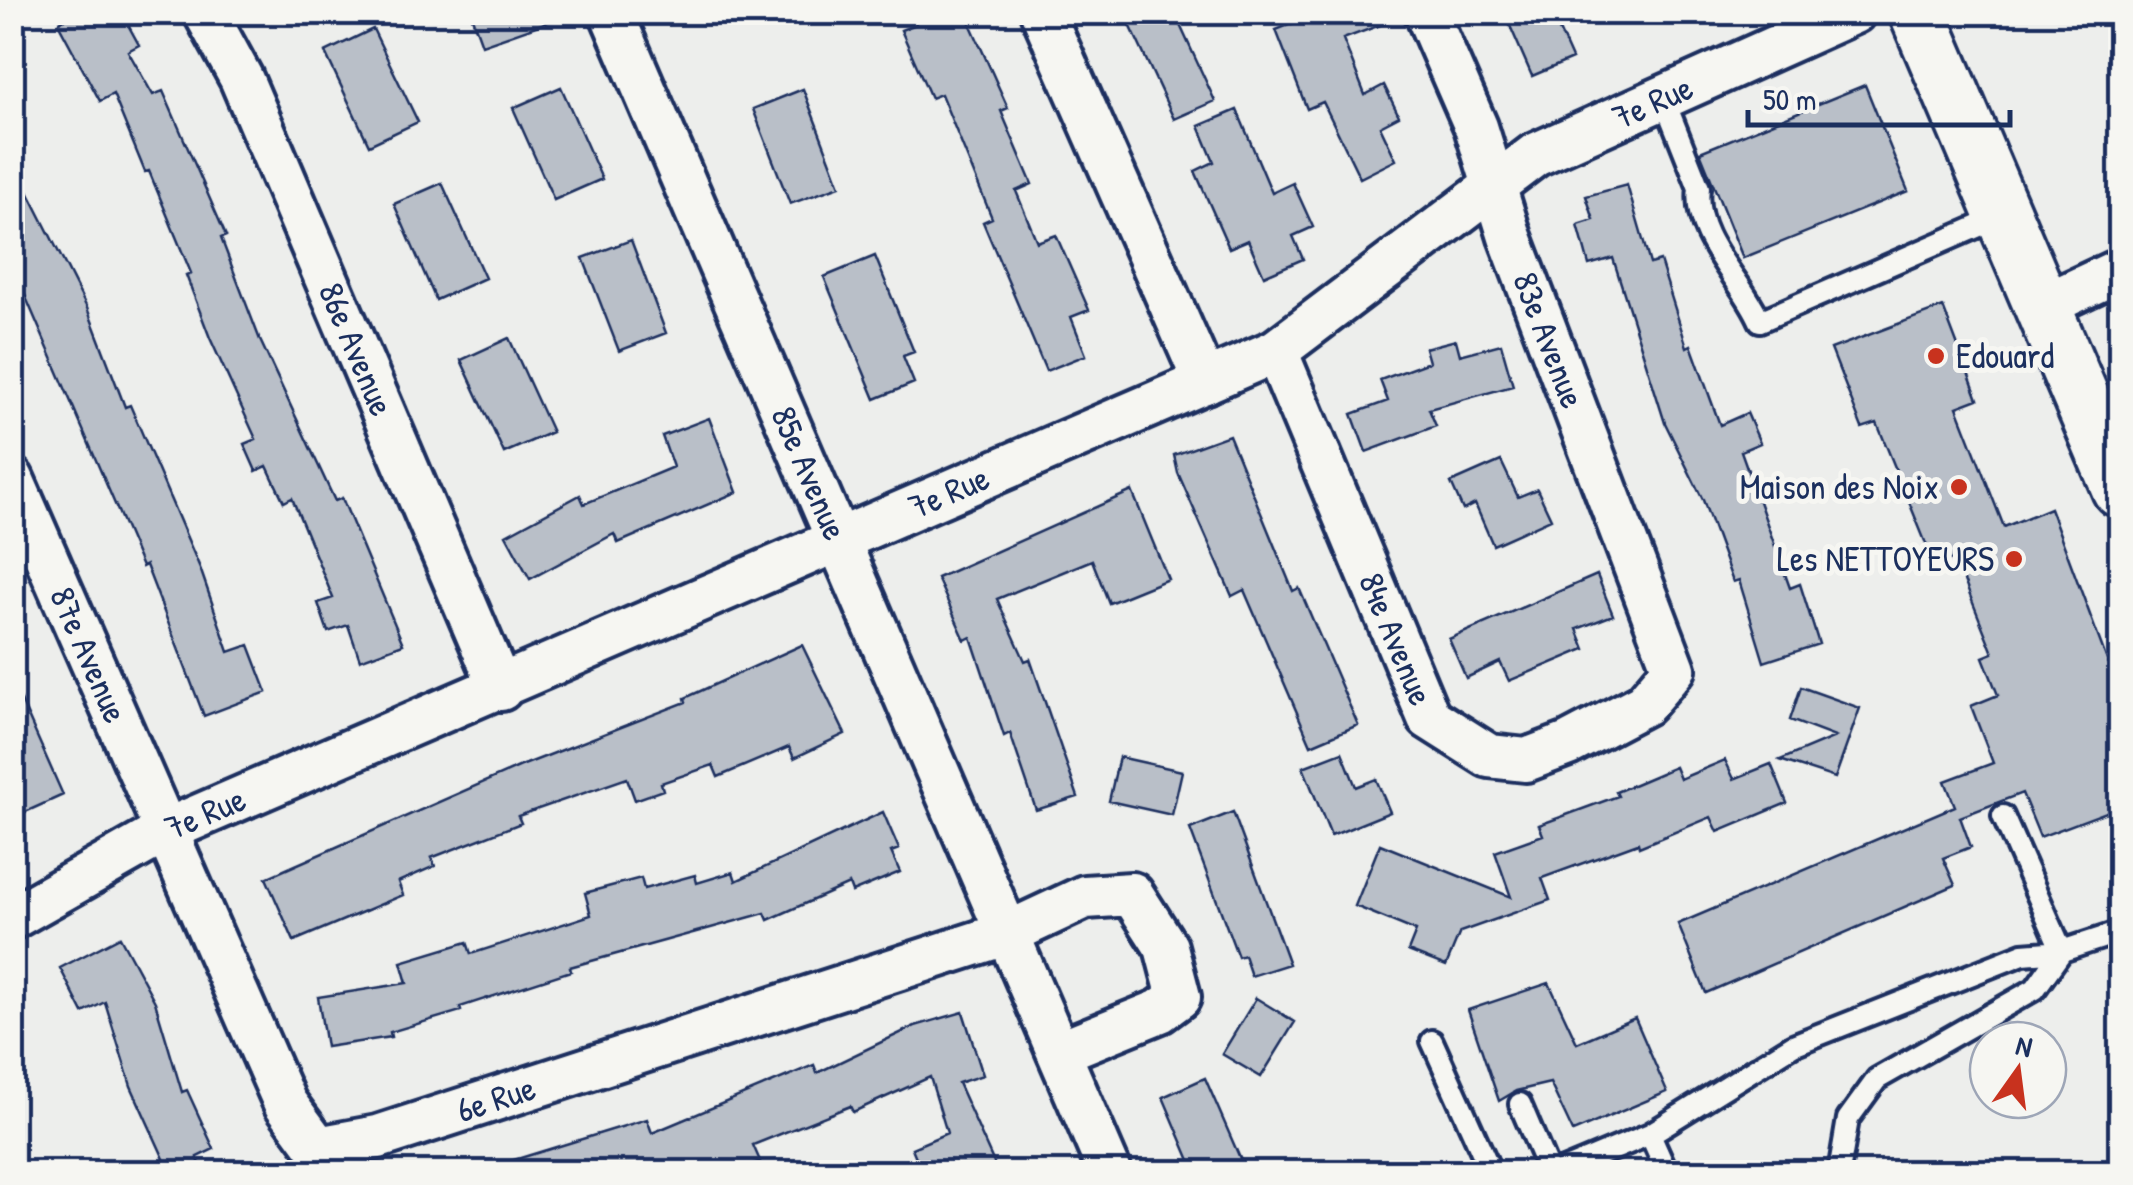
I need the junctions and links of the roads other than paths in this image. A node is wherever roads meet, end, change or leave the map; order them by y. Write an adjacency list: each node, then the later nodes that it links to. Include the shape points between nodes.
1 (205, 12): 18 (street, 86e Avenue, via 241,78)
2 (611, 12): 16 (street, 85e Avenue)
3 (1042, 12): 13 (street)
4 (1426, 12): 8 (street, 83e Avenue)
5 (1854, 12): 7 (street, 7e Rue)
6 (1917, 12): 9 (main road)
7 (1663, 97): 8 (street, 7e Rue, via 1549,148); 9 (lane, via 1724,267 1760,320)
8 (1495, 184): 12 (street, 7e Rue); 17 (street, 83e Avenue)
9 (2004, 216): 11 (main road)
10 (2120, 270): 11 (street)
11 (2043, 306): 15 (main road)
12 (1276, 352): 13 (street, 7e Rue); 17 (street, 84e Avenue, via 1428,718 1489,756 1526,760 1644,704)
13 (1205, 382): 16 (street, 7e Rue)
14 (12, 479): 20 (street, 87e Avenue)
15 (2120, 489)
16 (838, 539): 18 (street, 7e Rue); 23 (street, 85e Avenue)
17 (1674, 668)
18 (502, 689): 20 (street, 7e Rue)
19 (2003, 816): 24 (lane)
20 (169, 829): 21 (street, 7e Rue); 23 (street, 6e Rue, via 284,1103 318,1148 378,1137)
21 (12, 918)
22 (2120, 932): 24 (lane)
23 (1008, 933): 26 (street, 85e Avenue); 26 (street, via 1085,897 1132,894 1166,947 1179,997)
24 (2062, 950): 28 (lane, via 2024,954 1793,1045); 34 (lane, via 2036,989 1876,1078 1848,1119)
25 (1432, 1040): 30 (lane)
26 (1059, 1052): 29 (street, 85e Avenue)
27 (1520, 1104): 31 (lane)
28 (1650, 1134): 32 (lane); 33 (lane)
29 (1110, 1172)
30 (1491, 1172)
31 (1550, 1172)
32 (1559, 1172)
33 (1667, 1172)
34 (1839, 1172)

